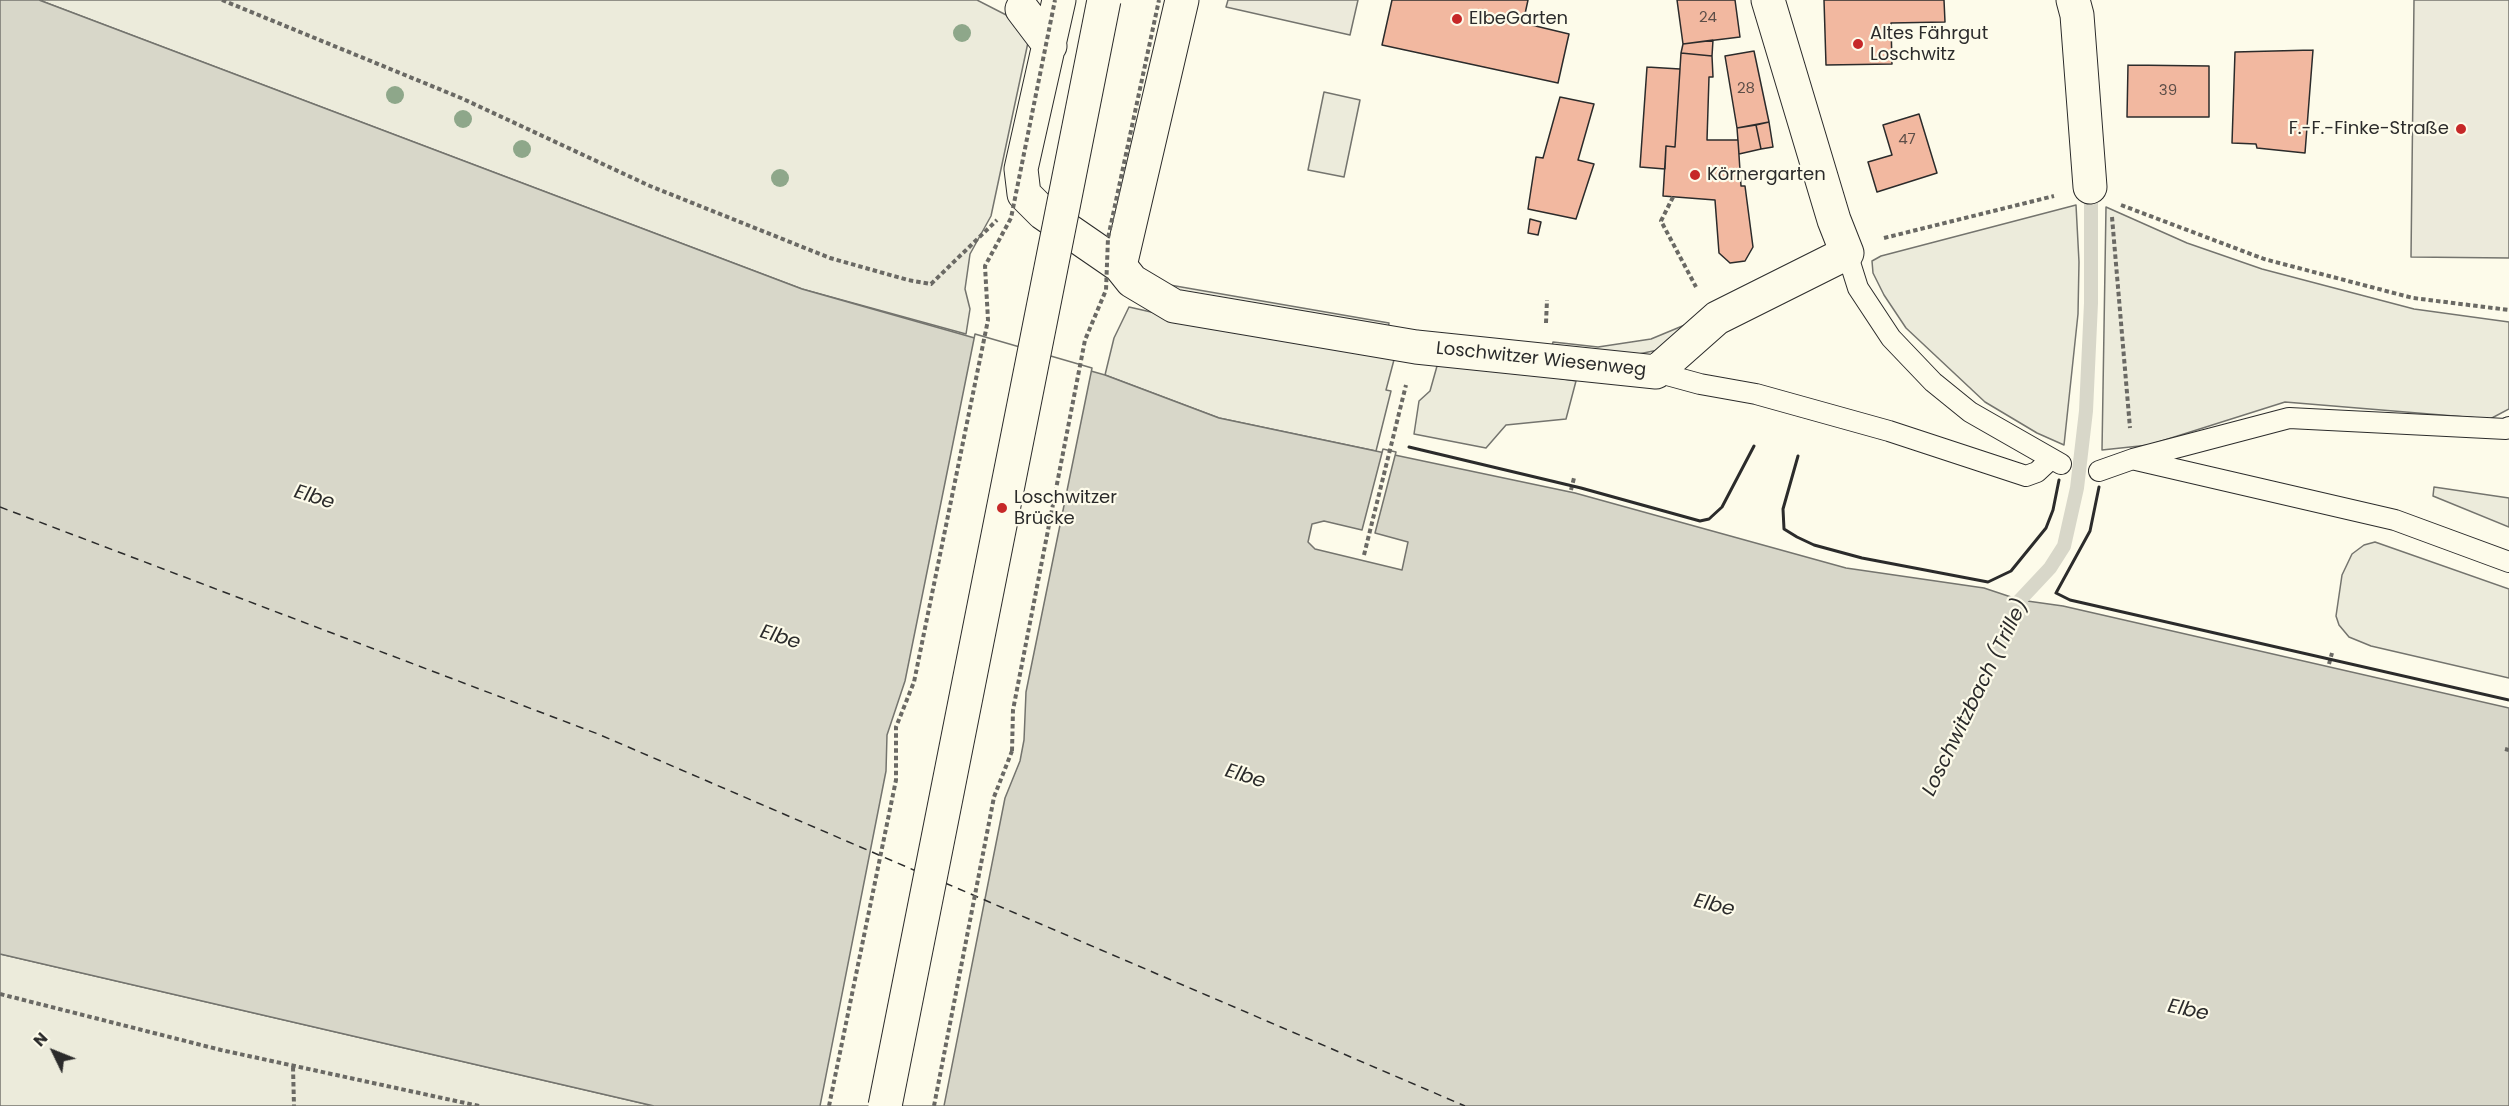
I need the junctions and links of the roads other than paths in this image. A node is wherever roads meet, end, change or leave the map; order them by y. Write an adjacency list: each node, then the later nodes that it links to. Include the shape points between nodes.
1 (1057, 0): 7 (street, Loschwitzer Wiesenweg)
2 (1104, 0): 16 (street, bridge)
3 (1182, 0): 10 (street)
4 (1768, 0): 9 (street)
5 (2073, 0): 8 (street)
6 (1022, 9): 7 (street)
7 (1050, 46): 10 (street, Loschwitzer Wiesenweg, via 1016,202 1042,213)
8 (2100, 193)
9 (1846, 253): 11 (street, Loschwitzer Wiesenweg, via 1717,318); 11 (lane, via 1858,288 1891,338 1933,382 1970,412 2056,461 2026,476 1878,428 1756,394)
10 (1120, 266): 11 (street, Loschwitzer Wiesenweg, via 1132,281 1174,306 1416,347)
11 (1656, 372)
12 (2509, 427): 13 (lane, via 2289,418)
13 (2133, 459): 14 (lane); 15 (lane, via 2395,520)
14 (2099, 471)
15 (2509, 562)
16 (885, 1106)

